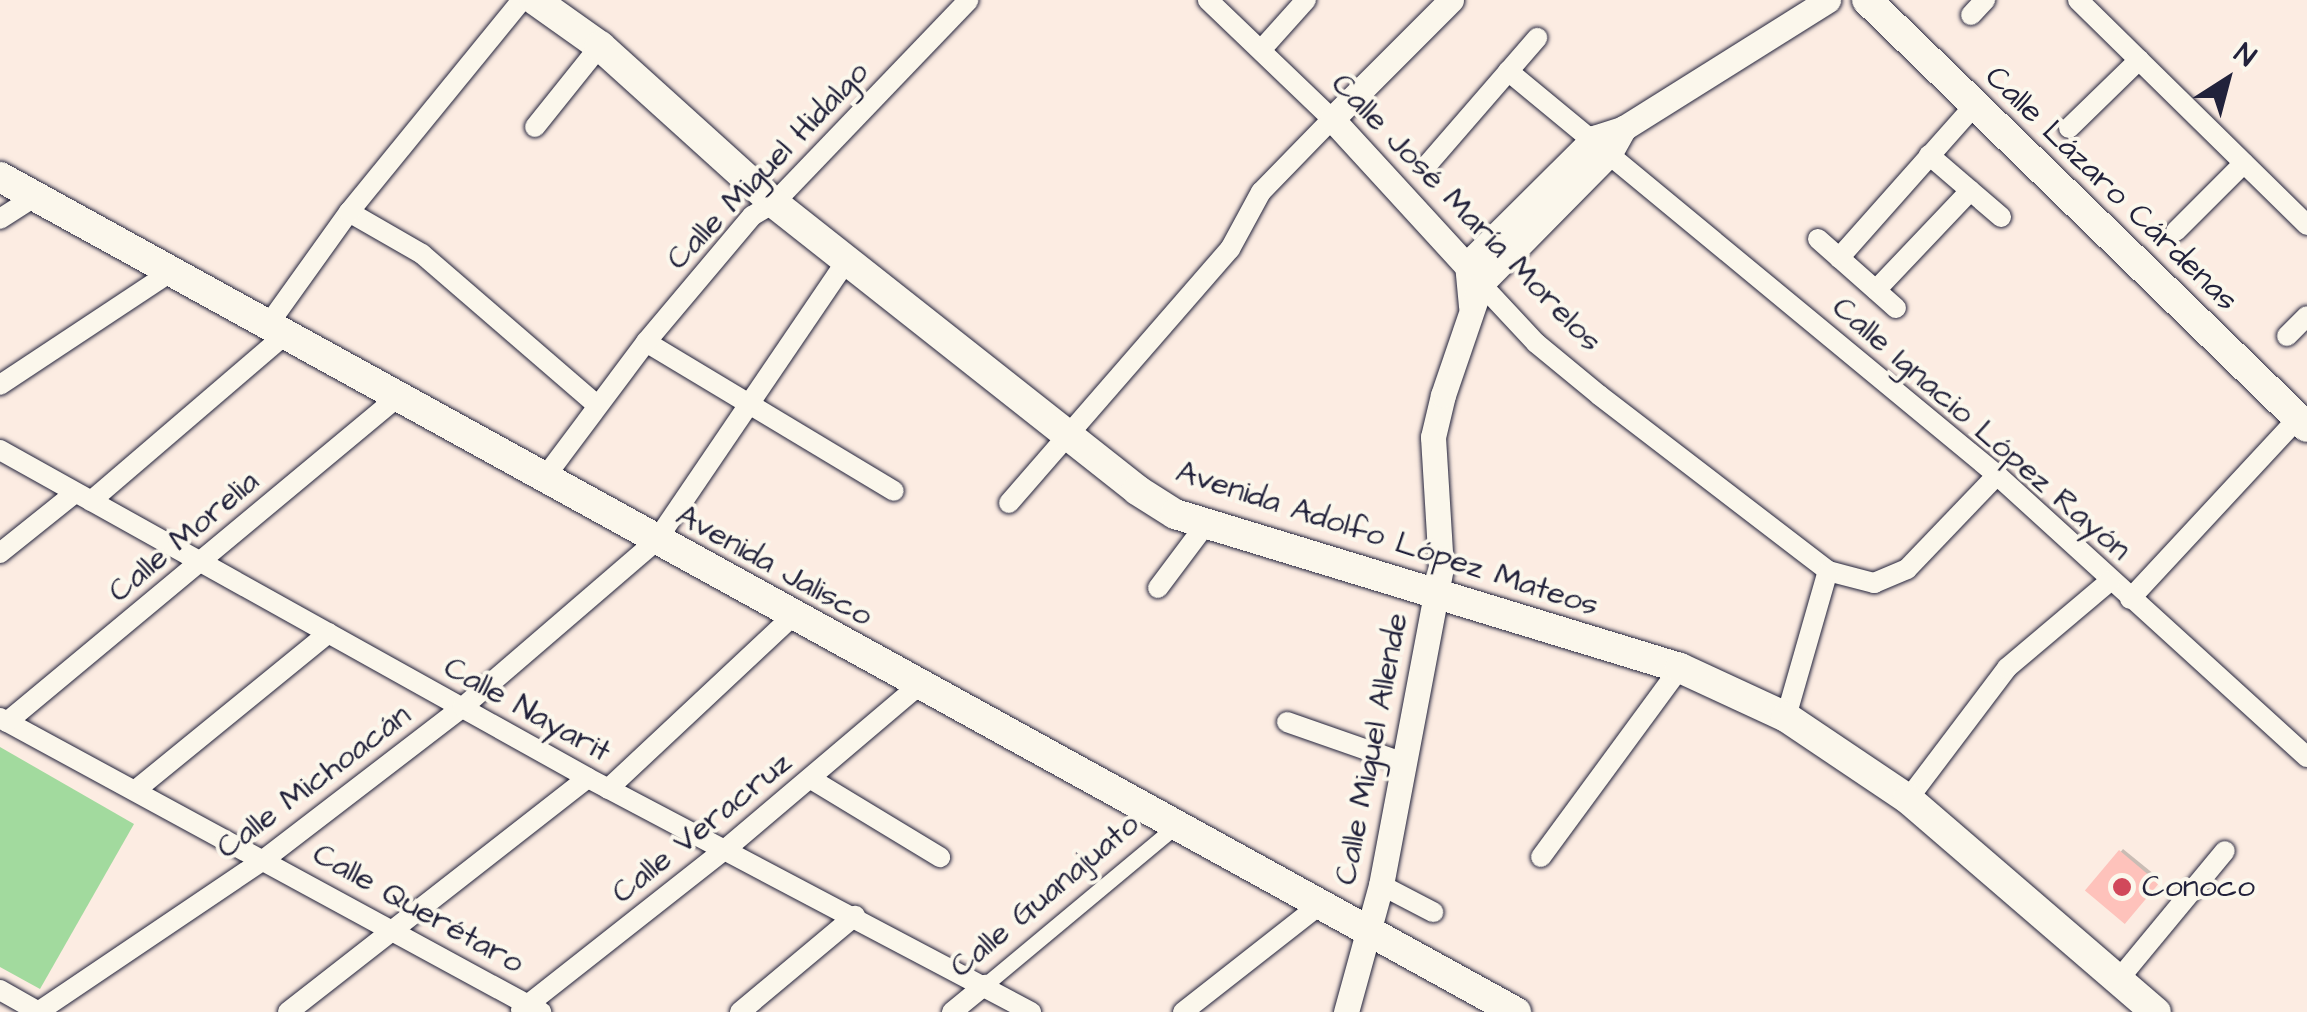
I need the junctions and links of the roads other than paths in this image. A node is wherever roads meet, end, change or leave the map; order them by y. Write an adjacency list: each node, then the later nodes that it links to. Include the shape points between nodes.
1 (522, 0): 27 (street)
2 (535, 0): 11 (main road, Avenida Adolfo López Mateos)
3 (970, 0): 26 (street, Calle Miguel Hidalgo)
4 (1208, 0): 12 (street, Calle José María Morelos)
5 (1306, 0): 12 (street)
6 (1452, 0): 16 (street)
7 (1828, 0): 19 (street)
8 (1866, 0): 15 (main road, Calle Lázaro Cárdenas)
9 (2078, 0): 13 (street)
10 (1537, 38): 14 (street)
11 (600, 46): 17 (street); 26 (main road, Avenida Adolfo López Mateos)
12 (1262, 50): 16 (street, Calle José María Morelos)
13 (2139, 60): 18 (street); 21 (street)
14 (1508, 72): 19 (street, Calle Ignacio López Rayón); 22 (street)
15 (1974, 106): 20 (street); 47 (main road, Calle Lázaro Cárdenas)
16 (1332, 119): 36 (street, Calle José María Morelos); 48 (street, via 1261,192 1230,249)
17 (535, 127)
18 (2068, 128)
19 (1602, 145): 36 (street); 50 (street, Calle Ignacio López Rayón)
20 (1930, 155): 24 (street); 33 (street)
21 (2244, 163): 30 (street); 31 (street)
22 (1428, 164)
23 (0, 177): 25 (main road, Avenida Jalisco)
24 (1970, 190): 28 (street); 37 (street)
25 (36, 196): 29 (street); 35 (main road, Avenida Jalisco)
26 (774, 203): 34 (main road, Avenida Adolfo López Mateos); 42 (street, Calle Miguel Hidalgo, via 752,216)
27 (349, 212): 40 (street); 46 (street, via 422,254)
28 (2001, 217)
29 (0, 219)
30 (2307, 225)
31 (2176, 231)
32 (1818, 238): 33 (street)
33 (1839, 258): 37 (street)
34 (847, 260): 45 (street, Calle Michoacán); 48 (main road, Avenida Adolfo López Mateos)
35 (172, 271): 40 (main road, Avenida Jalisco); 43 (street)
36 (1474, 274): 59 (street, Calle José María Morelos, via 1536,343); 62 (street, Calle Miguel Allende, via 1472,321 1433,437 1441,568)
37 (1876, 290): 38 (street)
38 (1896, 308)
39 (2307, 316): 41 (street)
40 (277, 330): 44 (main road, Avenida Jalisco); 53 (street)
41 (2286, 336)
42 (646, 342): 45 (street); 46 (street, Calle Miguel Hidalgo)
43 (0, 385)
44 (399, 396): 51 (main road, Avenida Jalisco); 58 (street, Calle Morelia)
45 (746, 404): 52 (street); 56 (street, Calle Michoacán)
46 (598, 405): 51 (street, Calle Miguel Hidalgo)
47 (2302, 422): 63 (street)
48 (1065, 438): 54 (street); 55 (main road, Avenida Adolfo López Mateos, via 1176,514)
49 (0, 450): 53 (street, Calle Nayarit)
50 (1997, 475): 59 (street, Calle José María Morelos, via 1907,569 1874,583); 60 (street, Calle Ignacio López Rayón)
51 (545, 477): 56 (main road, Avenida Jalisco)
52 (894, 491)
53 (83, 497): 57 (street); 58 (street, Calle Nayarit)
54 (1009, 503)
55 (1206, 524): 61 (street); 62 (main road, Avenida Adolfo López Mateos)
56 (656, 540): 64 (main road, Avenida Jalisco); 68 (street, Calle Michoacán)
57 (0, 553)
58 (201, 563): 65 (street, Calle Nayarit); 70 (street, Calle Morelia)
59 (1828, 571): 69 (street)
60 (2110, 582): 63 (street, Calle Ignacio López Rayón); 78 (street, via 2007,668)
61 (1158, 588)
62 (1434, 598): 66 (main road, Avenida Adolfo López Mateos); 73 (street, Calle Miguel Allende)
63 (2130, 600): 72 (street, Calle Ignacio López Rayón)
64 (792, 616): 67 (main road, Avenida Jalisco); 77 (street)
65 (328, 633): 68 (street, Calle Nayarit); 76 (street)
66 (1680, 668): 69 (main road, Avenida Adolfo López Mateos); 83 (street)
67 (918, 686): 75 (street, Calle Veracruz); 79 (main road, Avenida Jalisco)
68 (463, 707): 74 (street, Calle Nayarit); 84 (street, Calle Michoacán)
69 (1786, 716): 78 (main road, Avenida Adolfo López Mateos)
70 (4, 720): 76 (street, Calle Querétaro)
71 (1287, 722): 73 (street)
72 (2307, 757)
73 (1401, 762): 85 (street, Calle Miguel Allende)
74 (588, 778): 77 (street, Calle Nayarit); 89 (street)
75 (811, 779): 80 (street, Calle Veracruz); 82 (street)
76 (137, 789): 84 (street, Calle Querétaro)
77 (608, 789): 80 (street, Calle Nayarit)
78 (1908, 799): 91 (main road, Avenida Adolfo López Mateos)
79 (1176, 826): 86 (main road, Avenida Jalisco); 92 (street, Calle Guanajuato)
80 (727, 848): 88 (street, Calle Nayarit); 94 (street, Calle Veracruz)
81 (2224, 851): 91 (street)
82 (940, 856)
83 (1540, 857)
84 (266, 858): 89 (street, Calle Querétaro); 95 (street, Calle Michoacán)
85 (1381, 885): 87 (street); 90 (street, Calle Miguel Allende)
86 (1317, 908): 90 (main road, Avenida Jalisco); 100 (street)
87 (1433, 912)
88 (855, 916): 92 (street, Calle Nayarit); 97 (street)
89 (398, 932): 94 (street, Calle Querétaro); 96 (street)
90 (1369, 934): 101 (street, Calle Miguel Allende); 102 (main road, Avenida Jalisco)
91 (2120, 979): 103 (main road, Avenida Adolfo López Mateos)
92 (986, 985): 98 (street, Calle Guanajuato); 99 (street, Calle Nayarit)
93 (0, 990): 95 (street)
94 (529, 1010)
95 (38, 1012)
96 (288, 1012)
97 (740, 1012)
98 (952, 1012)
99 (1031, 1012)
100 (1184, 1012)
101 (1346, 1012)
102 (1516, 1012)
103 (2156, 1012)

